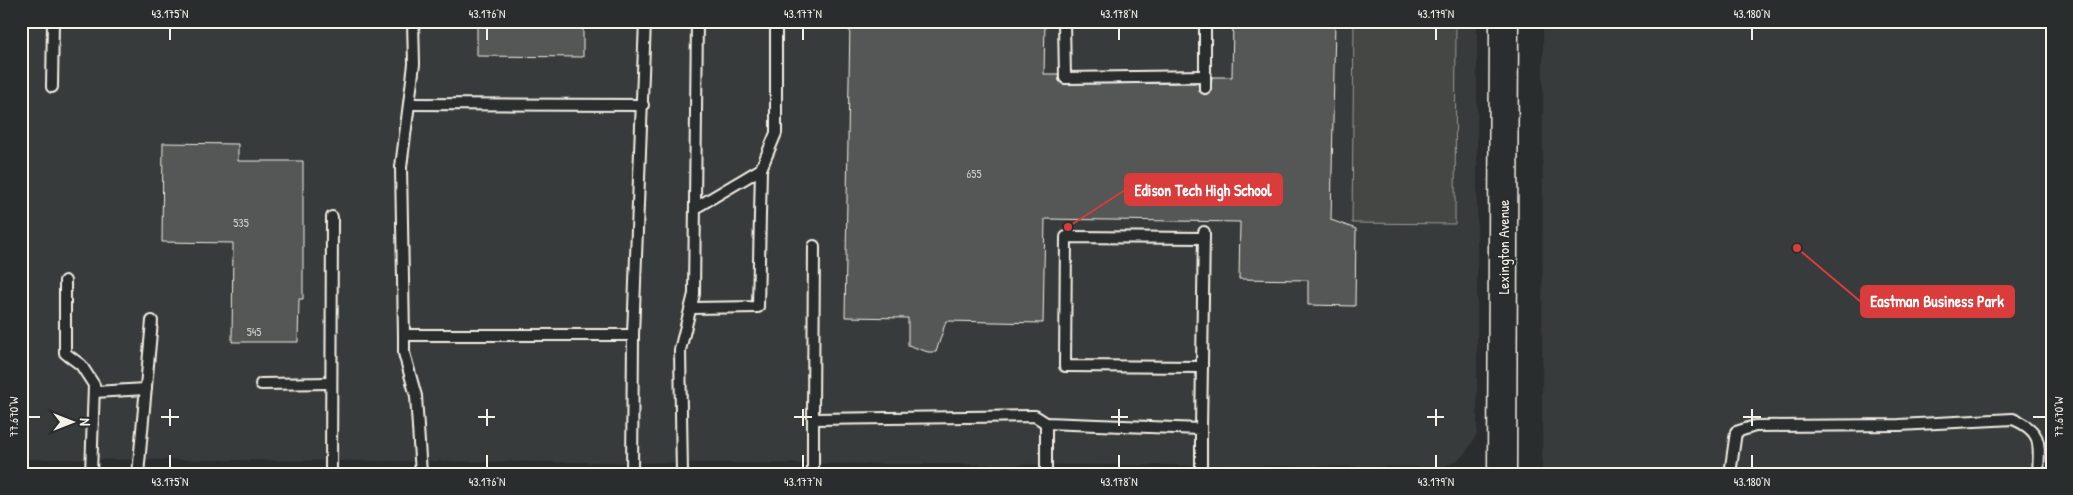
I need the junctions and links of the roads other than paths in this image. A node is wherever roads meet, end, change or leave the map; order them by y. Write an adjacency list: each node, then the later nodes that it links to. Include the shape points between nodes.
1 (53, 21): 10 (lane)
2 (413, 21): 12 (lane, via 414,64)
3 (645, 21): 13 (lane)
4 (697, 21): 15 (lane)
5 (776, 21): 14 (lane, via 776,133)
6 (1064, 21): 9 (lane, via 1065,78)
7 (1205, 21): 9 (lane)
8 (1504, 21): 40 (main road, Lexington Avenue)
9 (1205, 76): 11 (lane)
10 (52, 87)
11 (1205, 88)
12 (410, 104): 13 (lane); 21 (lane, via 402,168)
13 (642, 104): 22 (lane)
14 (761, 169): 15 (lane); 19 (lane, via 758,307)
15 (695, 208): 19 (lane)
16 (332, 217): 24 (lane)
17 (814, 246): 28 (lane)
18 (64, 281): 27 (lane, via 64,353 81,366 94,385)
19 (691, 308): 36 (lane, via 680,350)
20 (152, 321): 26 (lane)
21 (404, 335): 22 (lane); 34 (lane, via 404,353 416,396)
22 (633, 335): 35 (lane)
23 (1202, 367): 23 (lane, via 1204,235 1066,237 1065,366); 30 (lane)
24 (331, 383): 25 (lane); 33 (lane)
25 (261, 384)
26 (146, 389): 27 (lane); 32 (lane)
27 (94, 392): 31 (lane)
28 (813, 419): 29 (lane, via 1035,416); 37 (lane)
29 (1046, 423): 30 (lane); 38 (lane)
30 (1201, 429): 39 (lane)
31 (91, 474)
32 (138, 474)
33 (331, 474)
34 (421, 474)
35 (632, 474)
36 (682, 474)
37 (813, 474)
38 (1046, 474)
39 (1201, 474)
40 (1502, 474)
41 (1730, 474): 42 (lane, via 1736,432 1755,426 1899,425 2014,419 2029,426 2039,441)
42 (2038, 474)

